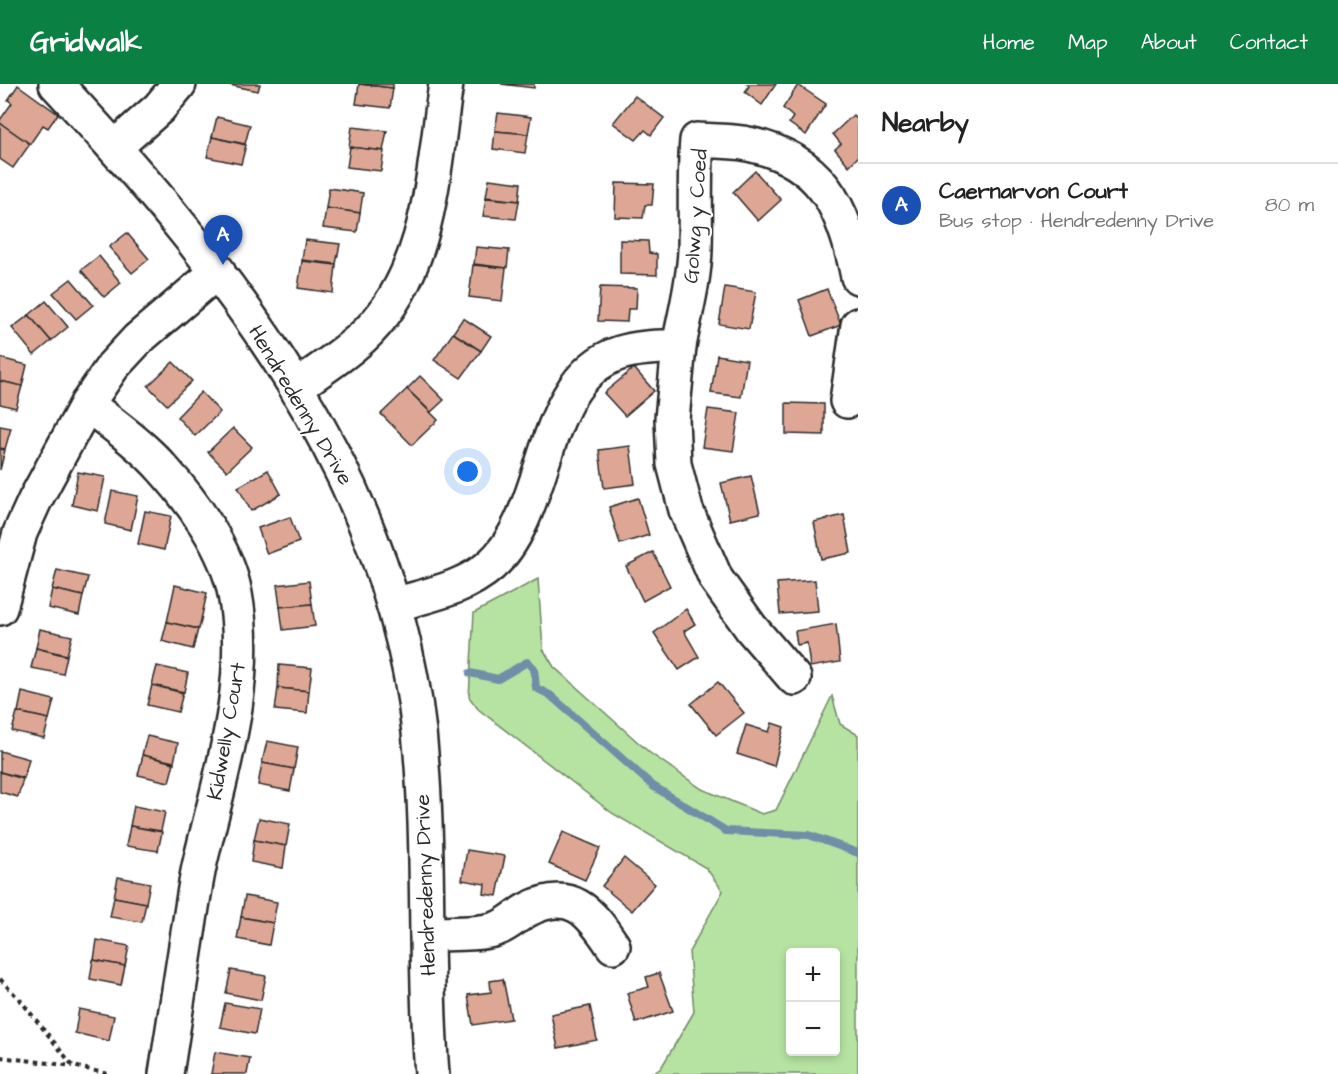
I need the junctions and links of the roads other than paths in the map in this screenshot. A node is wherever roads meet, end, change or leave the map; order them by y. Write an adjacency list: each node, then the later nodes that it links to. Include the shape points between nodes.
1 (57, 84): 4 (street, Hendredenny Drive)
2 (179, 84): 4 (street, via 159,108)
3 (446, 84): 9 (street, via 423,231 401,287 369,332)
4 (115, 147): 5 (street, Hendredenny Drive)
5 (218, 272): 9 (street, Hendredenny Drive); 11 (street, via 138,339 113,366)
6 (858, 277): 8 (street, Golwg y Coed, via 842,216 812,174 771,150 742,143 697,140 693,275)
7 (858, 325): 10 (street)
8 (679, 346): 12 (street, via 619,353 587,374 562,407 523,517 502,553 470,581); 14 (street, Golwg y Coed, via 672,419 674,464 686,510 716,579)
9 (296, 387): 12 (street, Hendredenny Drive, via 354,494)
10 (847, 401)
11 (87, 404): 13 (street, via 20,533); 17 (street, Kidwelly Court, via 163,468 193,505 226,564 235,592 239,660 236,700 198,871)
12 (394, 604): 15 (street, Hendredenny Drive, via 419,731)
13 (0, 608)
14 (794, 678)
15 (427, 934): 16 (street, via 493,930 543,903 564,901 589,914); 18 (street, Hendredenny Drive)
16 (613, 946)
17 (166, 1074)
18 (432, 1074)

